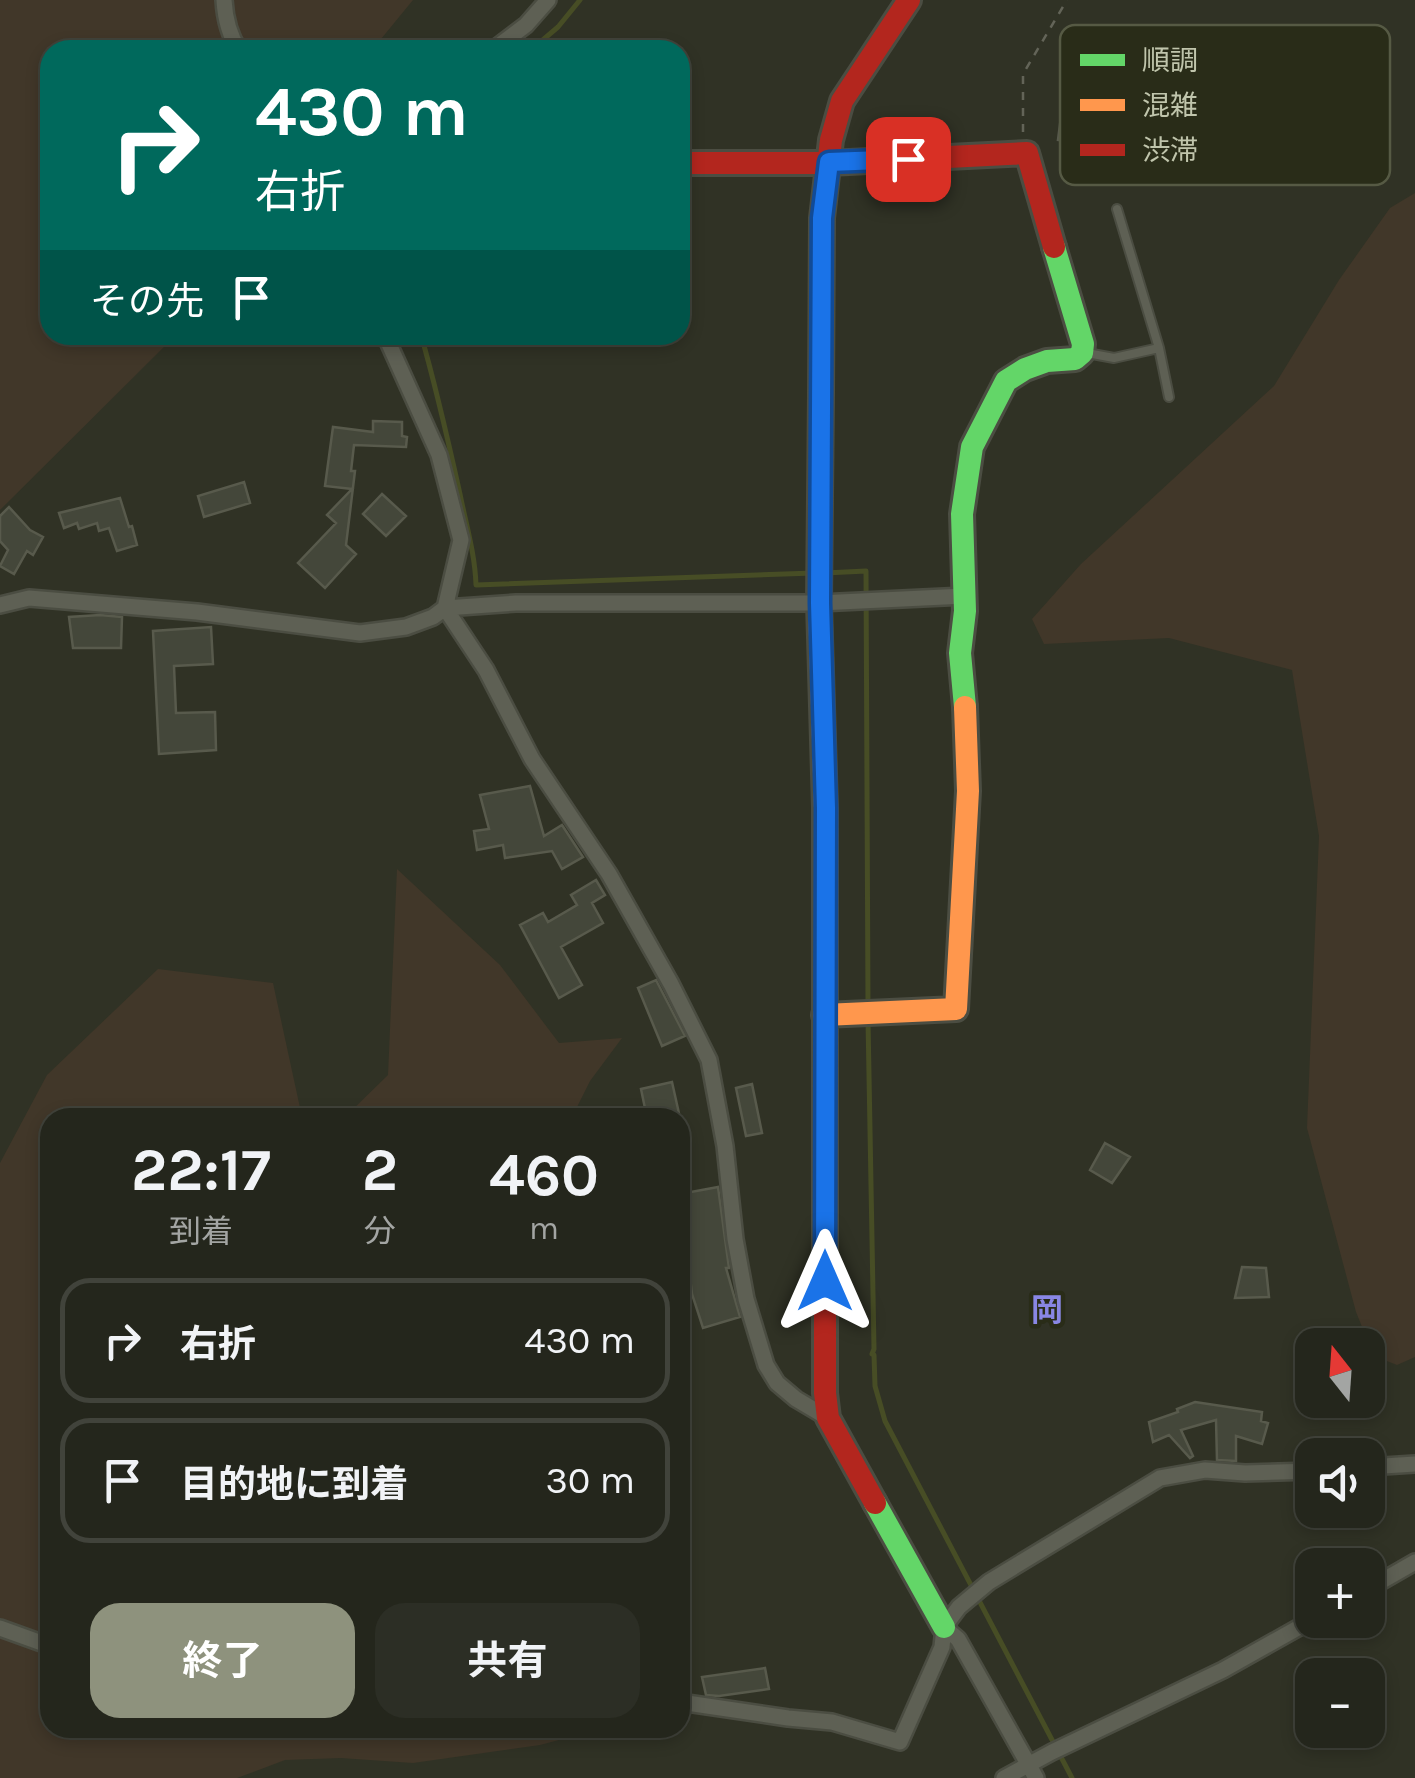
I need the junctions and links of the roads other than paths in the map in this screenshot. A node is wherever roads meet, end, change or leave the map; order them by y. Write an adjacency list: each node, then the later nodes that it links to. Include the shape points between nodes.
1 (224, 0): 4 (street)
2 (548, 0): 5 (street)
3 (910, 0): 6 (street, via 842,101)
4 (233, 40)
5 (506, 40)
6 (829, 162): 7 (street); 11 (street, via 1028,153); 14 (street, via 822,218)
7 (690, 164)
8 (1118, 209): 10 (lane)
9 (389, 345): 16 (street, via 439,455 461,540)
10 (1158, 348): 11 (lane, via 1114,358); 12 (lane)
11 (1082, 353): 13 (street, via 1025,369 1006,381 988,412 972,446 962,514)
12 (1169, 397)
13 (965, 596): 14 (street); 17 (street, via 960,653 968,792 956,1009)
14 (820, 603): 16 (street); 17 (street)
15 (0, 605): 16 (street, via 29,598 360,633 406,627)
16 (445, 608): 18 (street, via 532,760 610,874 709,1060 746,1299 766,1365 796,1399)
17 (824, 1015): 18 (street)
18 (828, 1418): 24 (street)
19 (1415, 1464): 20 (street)
20 (1385, 1466)
21 (1295, 1471): 24 (street, via 1206,1470 1160,1478 989,1582)
22 (1415, 1562): 23 (street)
23 (1385, 1579)
24 (944, 1627): 28 (street, via 942,1647 900,1742 832,1722); 29 (street, via 958,1639)
25 (0, 1628): 27 (street)
26 (1295, 1630): 29 (street)
27 (40, 1642)
28 (690, 1703)
29 (1032, 1771): 30 (street)
30 (1004, 1778)

